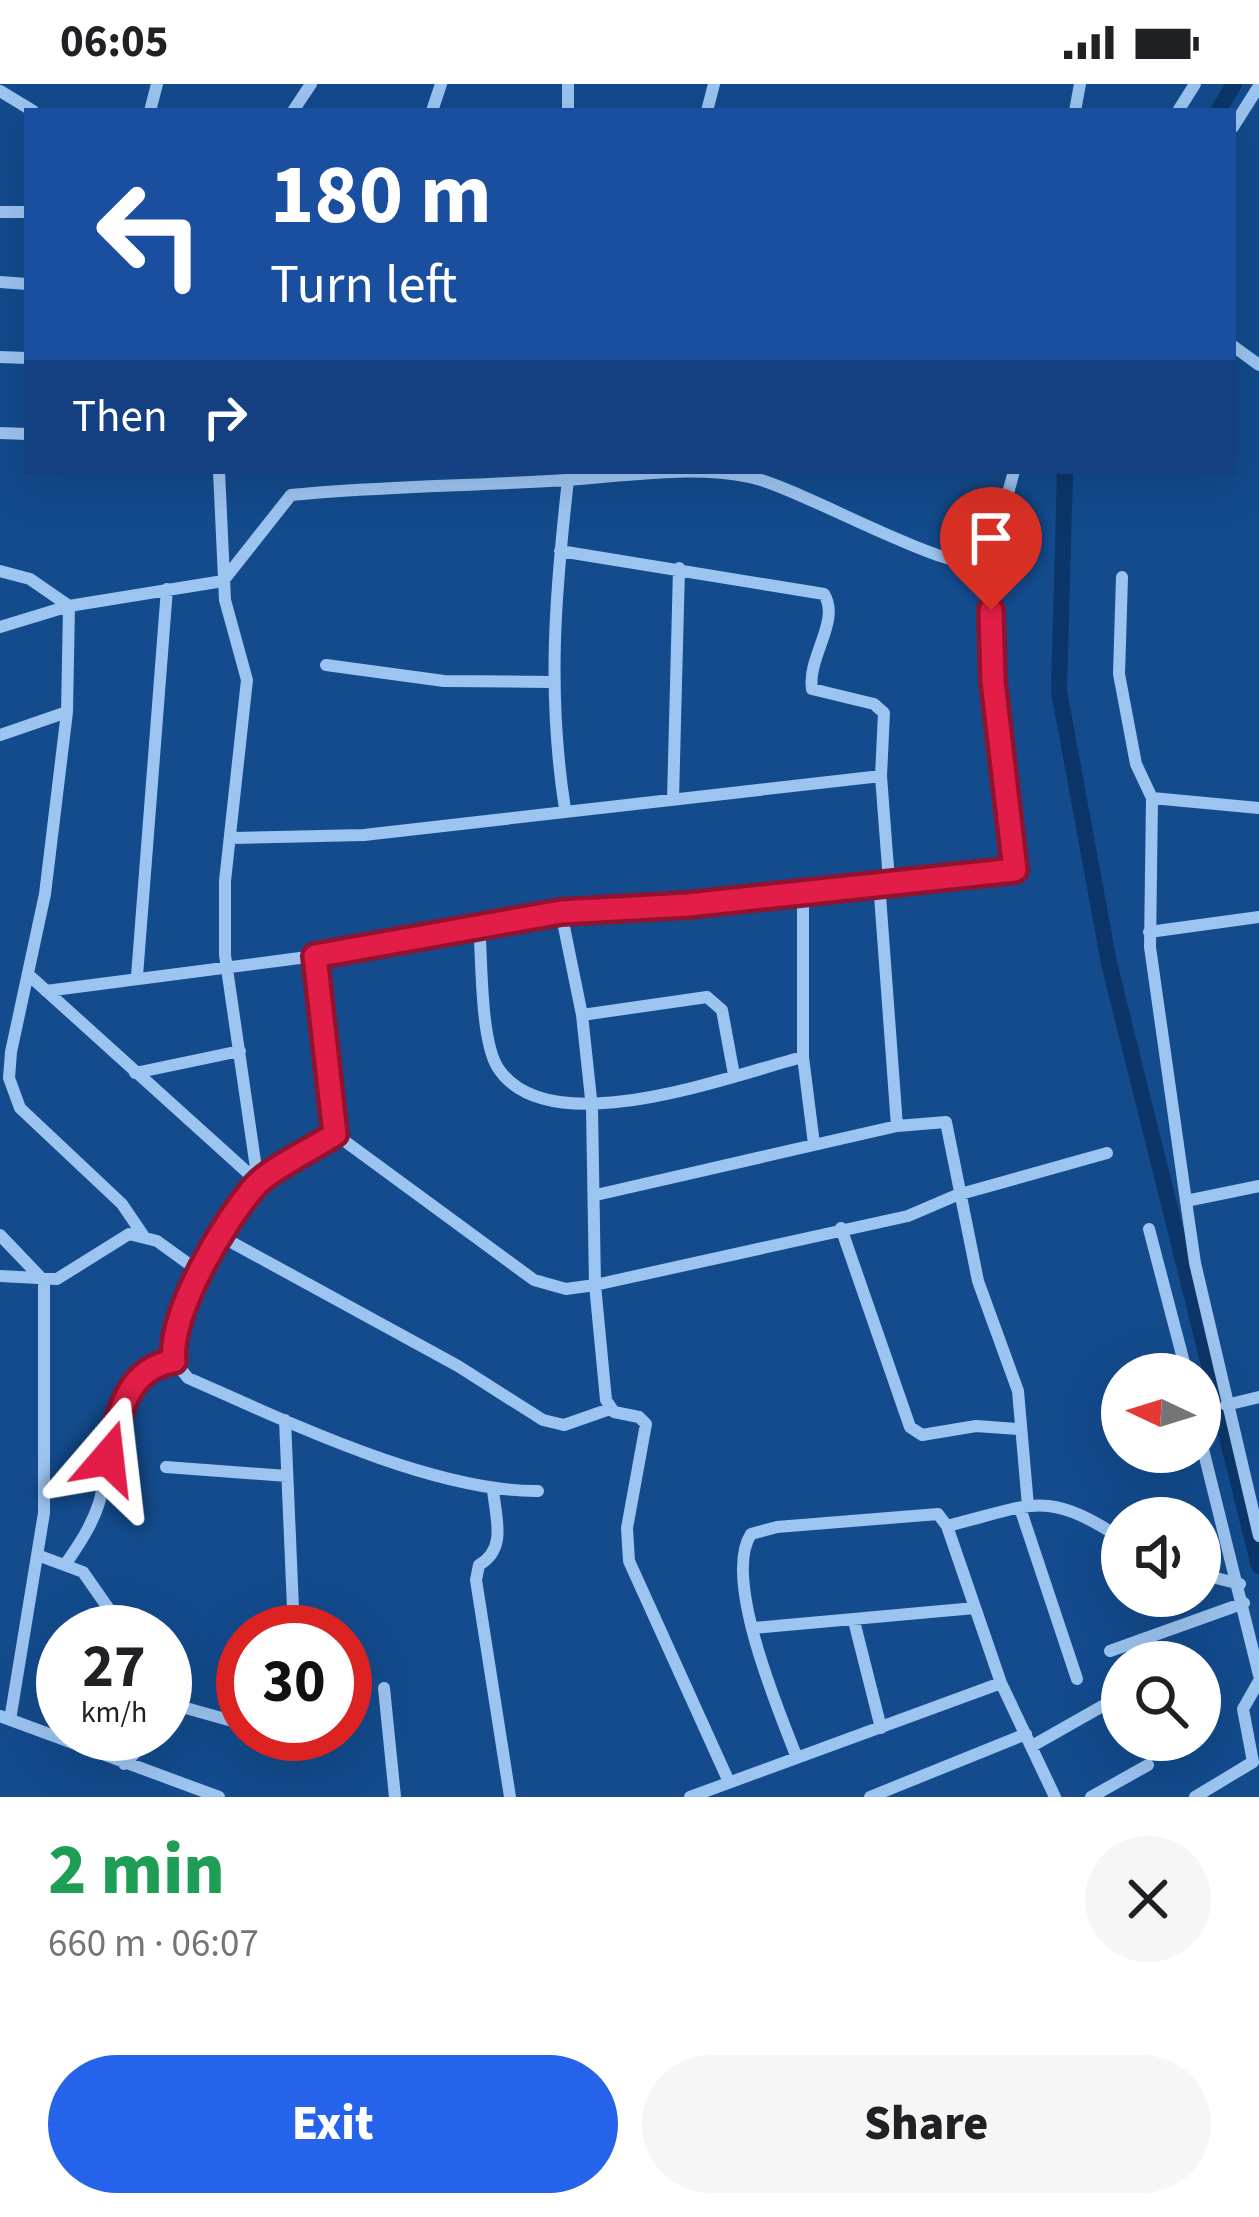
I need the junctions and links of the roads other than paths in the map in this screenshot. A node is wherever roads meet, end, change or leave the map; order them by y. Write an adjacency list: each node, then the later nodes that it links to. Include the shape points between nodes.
1 (1259, 86): 4 (street)
2 (0, 92): 3 (street)
3 (28, 108)
4 (1236, 122)
5 (220, 474): 13 (street)
6 (1013, 474): 9 (street)
7 (568, 480): 8 (street); 9 (street, via 749,477 945,559); 13 (street, via 291,495)
8 (560, 551): 10 (street); 18 (street)
9 (989, 563): 27 (street, via 1015,870)
10 (679, 568): 21 (street, via 824,594 830,614 812,662 812,689 880,706); 23 (street)
11 (0, 572): 15 (street, via 30,579)
12 (1122, 577): 22 (street, via 1119,674 1136,764)
13 (223, 581): 14 (street); 26 (street, via 247,680)
14 (167, 589): 15 (street); 35 (street)
15 (68, 606): 16 (street); 19 (street)
16 (0, 627)
17 (326, 665): 18 (street, via 444,681)
18 (551, 682): 25 (street)
19 (68, 712): 20 (street); 36 (street)
20 (0, 735)
21 (881, 776): 23 (street); 27 (street)
22 (1152, 798): 24 (street); 32 (street)
23 (673, 800): 25 (street)
24 (1259, 808)
25 (565, 809): 26 (street, via 364,835)
26 (230, 838): 34 (street)
27 (884, 882): 28 (street); 44 (street)
28 (803, 894): 29 (street); 40 (street)
29 (561, 912): 31 (street); 38 (street)
30 (1259, 917): 32 (street)
31 (479, 922): 33 (street); 43 (street, via 499,1069 538,1095)
32 (1150, 932): 52 (street)
33 (315, 956): 34 (street); 45 (street)
34 (226, 964): 35 (street); 39 (street)
35 (136, 976): 37 (street)
36 (31, 977): 37 (street); 56 (street, via 13,1036 13,1094)
37 (46, 991): 41 (street)
38 (581, 1015): 42 (street, via 707,997 722,1010); 43 (street)
39 (240, 1051): 41 (street); 48 (street)
40 (803, 1057): 42 (street); 46 (street)
41 (135, 1073): 48 (street)
42 (734, 1075): 43 (street)
43 (592, 1108): 50 (street)
44 (897, 1126): 46 (street); 51 (street, via 946,1122)
45 (335, 1134): 48 (street); 61 (street, via 534,1280 566,1289)
46 (814, 1144): 50 (street)
47 (1107, 1153): 51 (street)
48 (258, 1182): 57 (street)
49 (1259, 1186): 52 (street)
50 (596, 1195): 61 (street)
51 (957, 1195): 53 (street, via 908,1216); 68 (street, via 978,1281 1013,1370)
52 (1186, 1201): 65 (street)
53 (841, 1228): 61 (street); 68 (street, via 910,1427 922,1435)
54 (1149, 1229): 62 (street)
55 (0, 1235): 60 (street)
56 (143, 1235): 58 (street); 60 (street, via 129,1234)
57 (222, 1237): 58 (street); 66 (street, via 543,1420 564,1425)
58 (200, 1272): 63 (street, via 173,1339)
59 (0, 1276): 60 (street)
60 (44, 1282): 78 (street)
61 (595, 1285): 66 (street)
62 (1181, 1353)
63 (174, 1361): 67 (street, via 188,1378); 79 (street, via 143,1370 130,1388 99,1503)
64 (1259, 1397): 65 (street)
65 (1226, 1405): 77 (street)
66 (610, 1408): 101 (street, via 646,1424 627,1528 629,1561)
67 (285, 1420): 71 (street); 72 (street)
68 (1018, 1429): 74 (street)
69 (166, 1467): 71 (street)
70 (1210, 1473): 81 (street)
71 (287, 1476): 84 (street)
72 (493, 1490): 73 (street); 105 (street, via 498,1546 476,1580)
73 (538, 1491)
74 (1024, 1507): 75 (street); 76 (street, via 1064,1505); 90 (street)
75 (947, 1526): 85 (street); 87 (street, via 928,1513 751,1534 743,1558)
76 (1101, 1527)
77 (1259, 1536)
78 (40, 1556): 79 (street); 94 (street)
79 (67, 1562): 83 (street)
80 (1221, 1579): 81 (street)
81 (1240, 1584): 82 (street)
82 (1244, 1603): 88 (street); 89 (street)
83 (107, 1605)
84 (293, 1605)
85 (975, 1608): 86 (street); 91 (street)
86 (854, 1622): 87 (street); 95 (street)
87 (754, 1628): 97 (street)
88 (1138, 1641)
89 (1259, 1678): 110 (street, via 1242,1717 1253,1762)
90 (1077, 1679)
91 (1001, 1683): 95 (street); 96 (street)
92 (384, 1688): 104 (street)
93 (1101, 1705): 96 (street)
94 (5, 1718): 99 (street)
95 (881, 1729): 97 (street)
96 (1029, 1740): 107 (street); 108 (street)
97 (796, 1758): 101 (street)
98 (127, 1761): 99 (street)
99 (124, 1764): 102 (street)
100 (1148, 1765): 109 (street)
101 (729, 1782): 106 (street)
102 (185, 1792): 103 (street)
103 (219, 1797)
104 (395, 1797)
105 (510, 1797)
106 (690, 1797)
107 (870, 1797)
108 (1054, 1797)
109 (1091, 1797)
110 (1195, 1797)

